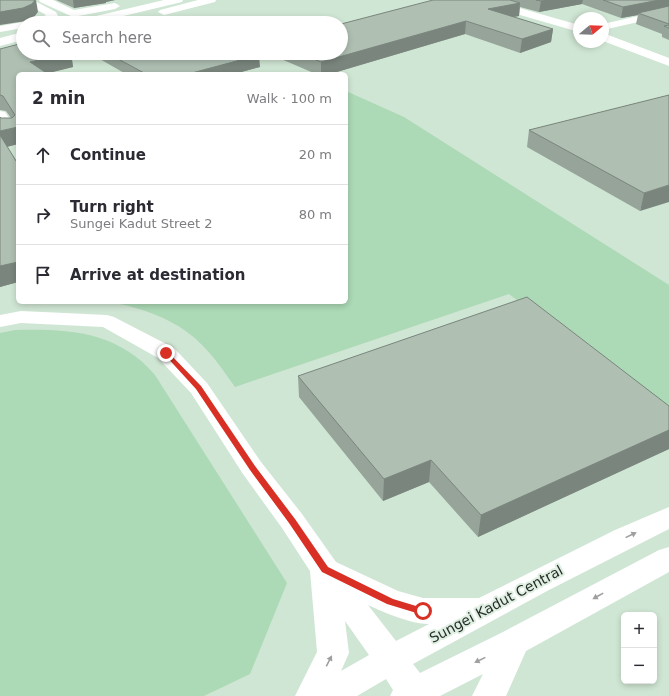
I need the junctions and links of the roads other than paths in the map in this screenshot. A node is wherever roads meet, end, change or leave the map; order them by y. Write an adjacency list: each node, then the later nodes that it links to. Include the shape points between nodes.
1 (25, 0): 8 (street)
2 (44, 0): 6 (street, via 73,14)
3 (178, 0): 9 (street)
4 (211, 0): 10 (street)
5 (479, 0): 13 (street)
6 (115, 6)
7 (669, 12): 12 (street)
8 (52, 16)
9 (109, 16)
10 (145, 16)
11 (16, 26): 14 (street)
12 (609, 26)
13 (573, 27)
14 (0, 29)
15 (16, 38): 17 (street)
16 (609, 39): 20 (street)
17 (0, 42)
18 (16, 47): 19 (street)
19 (0, 50)
20 (669, 62)
21 (0, 115): 22 (street)
22 (10, 130)
23 (0, 321): 26 (street, via 21,317 106,321 166,353 199,388 252,468)
24 (669, 517): 27 (street, Sungei Kadut Central, one-way to 24)
25 (669, 558): 28 (street, one-way to 28)
26 (325, 569): 27 (street, via 391,602 423,611); 29 (street); 31 (street, one-way to 26, via 333,653)
27 (482, 611): 29 (street, Sungei Kadut Central)
28 (514, 642): 30 (street, one-way to 30); 33 (street)
29 (391, 660): 30 (street); 32 (street, Sungei Kadut Central)
30 (413, 695)
31 (312, 696)
32 (326, 696)
33 (489, 696)

